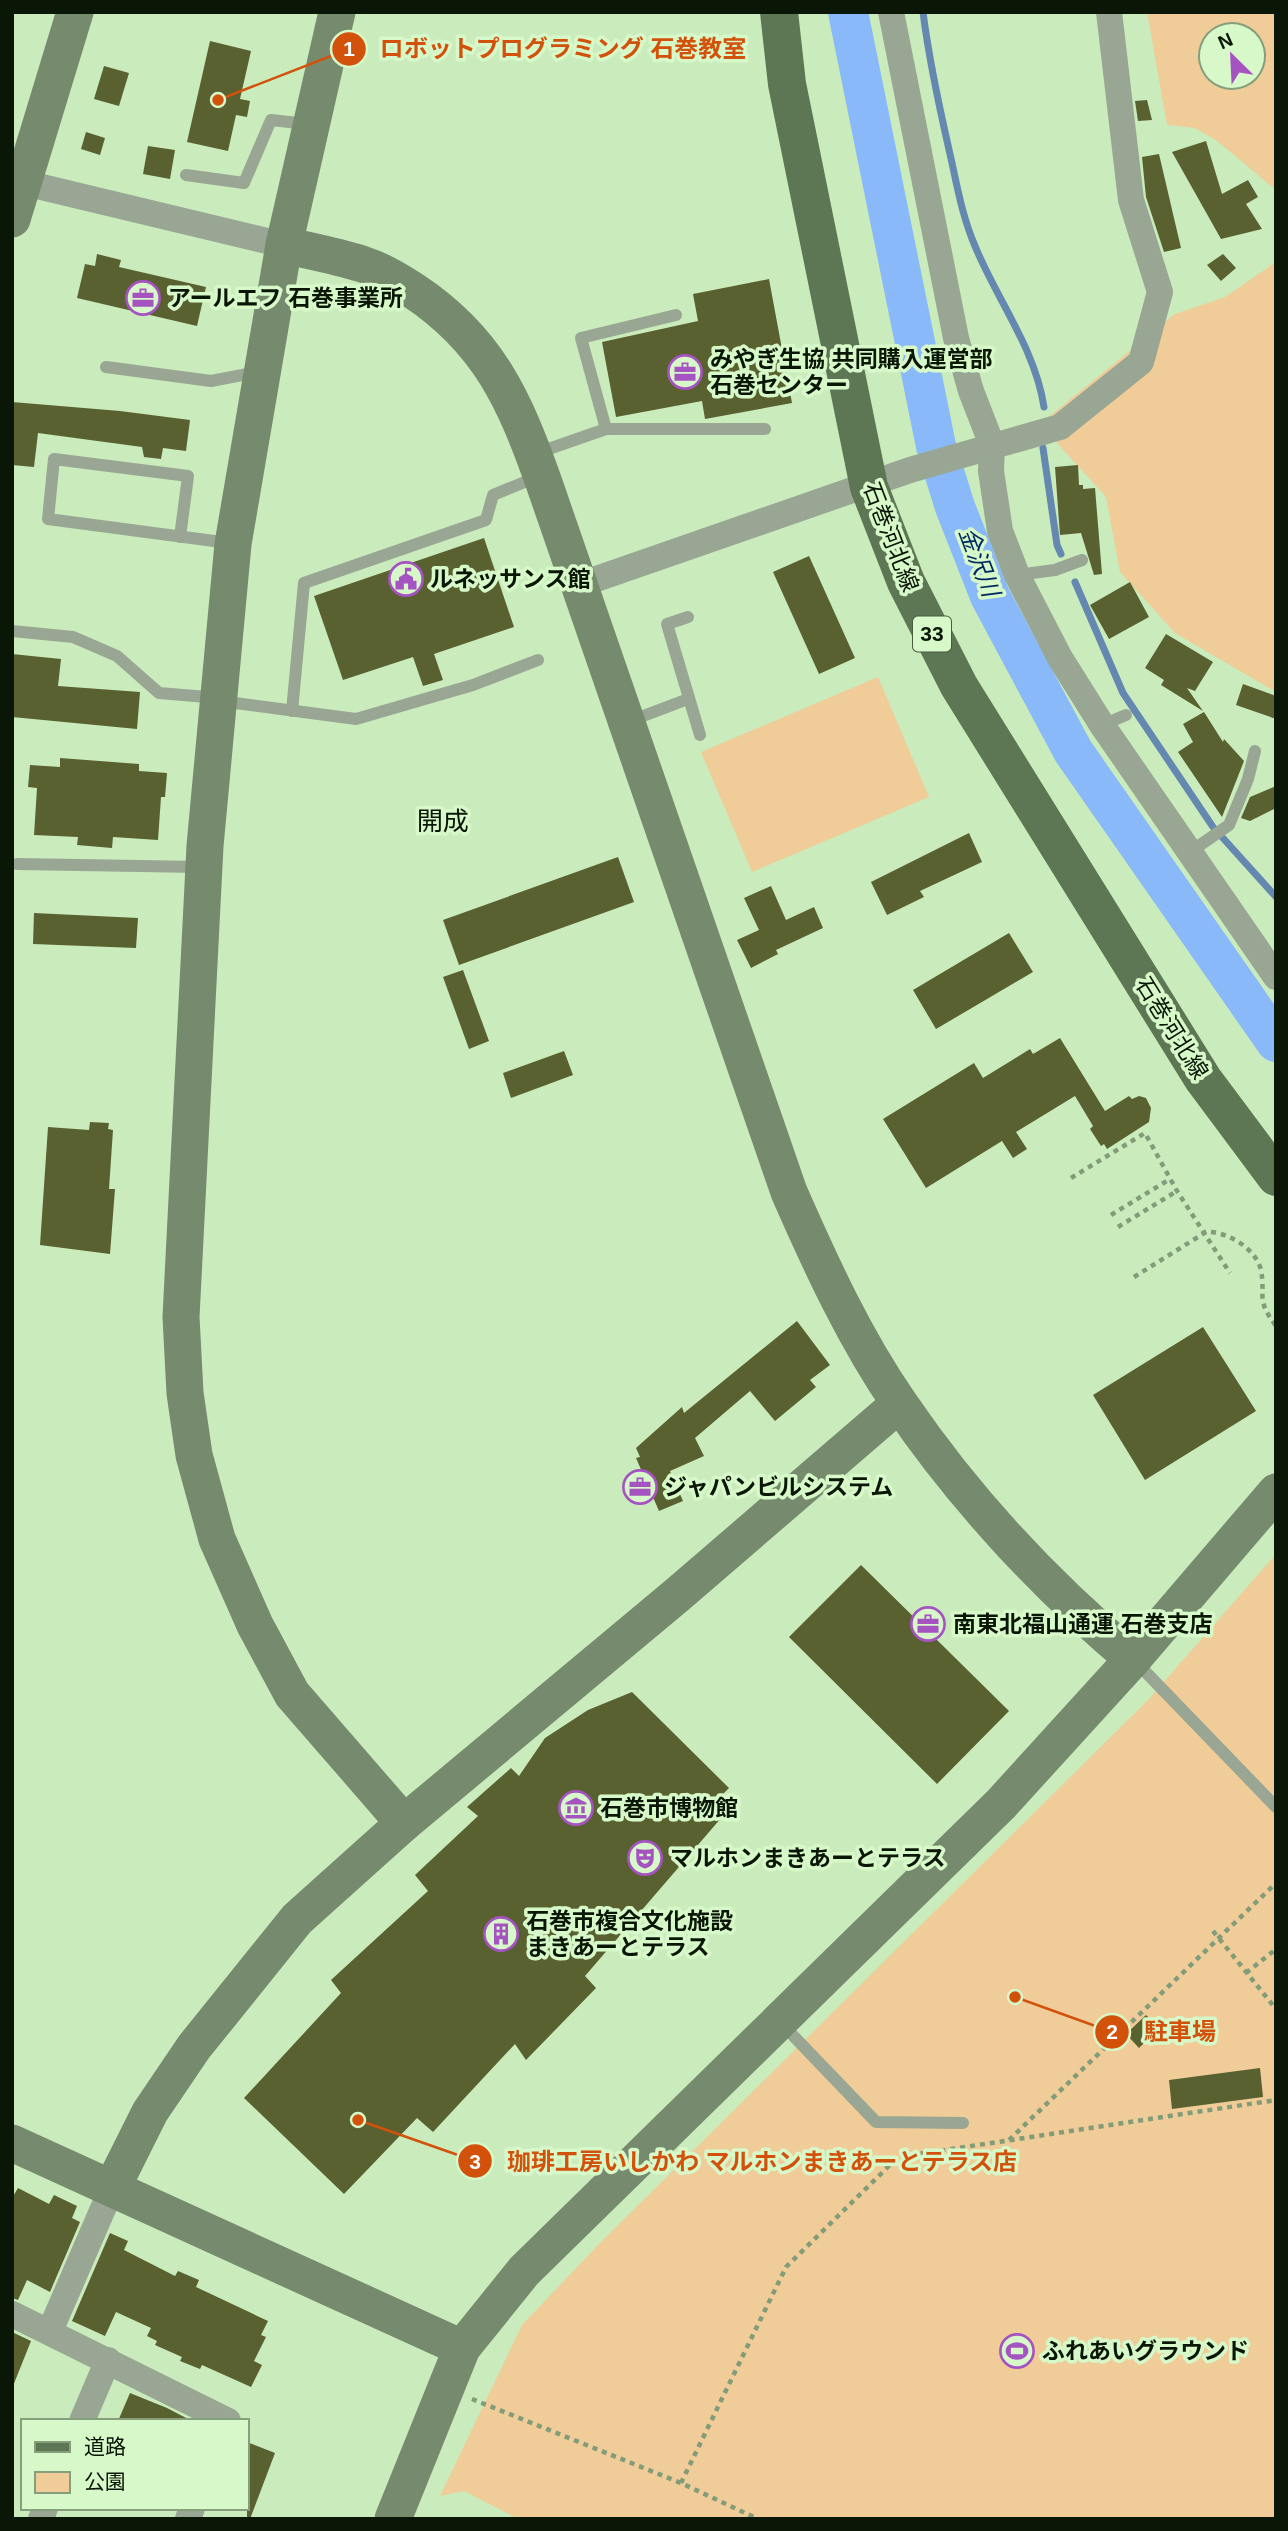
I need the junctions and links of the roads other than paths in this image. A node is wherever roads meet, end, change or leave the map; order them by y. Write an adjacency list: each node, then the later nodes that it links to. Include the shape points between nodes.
1 (75, 12): 8 (street)
2 (337, 12): 6 (street)
3 (779, 12): 18 (main road, 石巻河北線 / 33, via 787,84)
4 (891, 12): 16 (street, via 956,338)
5 (1108, 12): 16 (street, via 1131,200 1160,292 1141,362 1060,426)
6 (311, 125): 7 (lane, via 271,120 244,183); 10 (street)
7 (186, 175)
8 (25, 183): 9 (street); 10 (street)
9 (12, 219)
10 (284, 245): 13 (street); 17 (street, via 363,264 399,281 462,327 513,402)
11 (676, 315): 14 (lane, via 581,338)
12 (106, 368): 13 (lane, via 211,381)
13 (262, 372): 20 (street)
14 (606, 429): 15 (lane); 17 (lane)
15 (765, 429)
16 (985, 449): 18 (street); 22 (street, via 1000,531)
17 (537, 465): 23 (street); 29 (lane, via 493,495 486,520 304,583)
18 (869, 486): 23 (street); 39 (main road, 石巻河北線 / 33, via 906,582 959,686 1203,1079)
19 (180, 537): 19 (lane, via 48,519 54,459 188,476); 20 (lane)
20 (233, 544): 27 (street)
21 (1082, 560): 22 (lane, via 1055,570)
22 (1017, 575): 32 (street, via 1060,658)
23 (579, 585): 31 (street)
24 (688, 617): 28 (lane, via 667,624)
25 (12, 631): 27 (lane, via 74,636 117,656 159,693)
26 (538, 660): 29 (lane, via 473,685 356,719)
27 (219, 698): 29 (lane); 37 (street)
28 (688, 699): 31 (lane); 33 (lane)
29 (292, 711)
30 (1126, 715): 32 (lane)
31 (625, 722): 40 (street, via 789,1192 844,1309)
32 (1102, 725): 35 (street)
33 (701, 735)
34 (1255, 751): 35 (lane, via 1229,825)
35 (1198, 847): 38 (street)
36 (18, 864): 37 (lane)
37 (204, 867): 44 (street, via 181,1317 194,1455 217,1539 292,1694)
38 (1276, 977)
39 (1276, 1177)
40 (900, 1404): 42 (street, via 1008,1538 1087,1620); 44 (street)
41 (1276, 1492): 42 (street)
42 (1133, 1659): 43 (lane); 45 (street, via 1001,1804)
43 (1276, 1807)
44 (404, 1823): 48 (street, via 297,1919 245,1980 150,2112)
45 (779, 2021): 46 (lane, via 876,2122); 51 (street, via 524,2271)
46 (963, 2123)
47 (12, 2143): 48 (street)
48 (112, 2188): 50 (street); 51 (street)
49 (12, 2314): 50 (street)
50 (50, 2331): 52 (street)
51 (462, 2348): 55 (street)
52 (107, 2360): 53 (street); 54 (street)
53 (83, 2419)
54 (224, 2419)
55 (393, 2519)

